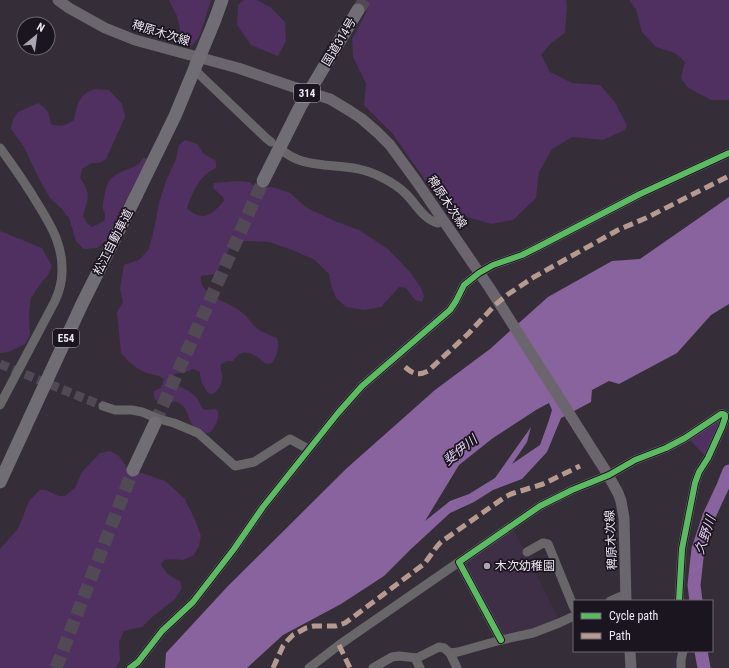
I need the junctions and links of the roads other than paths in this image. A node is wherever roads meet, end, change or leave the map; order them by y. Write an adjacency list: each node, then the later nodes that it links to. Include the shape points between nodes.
1 (58, 0): 4 (main road, 稗原木次線, via 105,28 135,40)
2 (222, 0): 19 (highway, 松江自動車道 / E54, bridge, via 175,116 82,304)
3 (358, 10): 5 (highway, 国道314号 / 314)
4 (195, 57): 5 (main road, 稗原木次線, via 238,68); 6 (street, via 196,70)
5 (308, 92): 10 (highway, 国道314号 / 314); 11 (main road, 稗原木次線, via 330,99 350,110 378,133 402,160)
6 (271, 142)
7 (0, 148): 13 (street, via 30,190 53,229 62,260 60,288 56,301)
8 (283, 151): 11 (street, via 301,161 363,169 384,178 405,193 431,220 438,223)
9 (729, 153): 12 (street, via 640,194 522,255)
10 (263, 181)
11 (443, 220): 12 (main road, 稗原木次線)
12 (479, 273): 16 (street, via 464,285 450,310 362,386); 18 (main road, 稗原木次線)
13 (0, 405)
14 (103, 406): 16 (street, via 115,410 142,412 198,433 235,466 254,462 290,439)
15 (155, 423): 17 (highway)
16 (308, 449): 32 (street, via 193,602 162,631 138,662)
17 (132, 470)
18 (608, 474): 21 (street, via 540,506); 22 (main road, 稗原木次線, via 621,501 624,518); 24 (street, via 666,448 721,414 725,415 726,418 695,483 682,549)
19 (0, 482)
20 (527, 552): 25 (street, via 543,543 548,544)
21 (459, 562): 27 (street); 33 (street)
22 (626, 598): 23 (street)
23 (615, 600)
24 (680, 600)
25 (573, 606)
26 (573, 616): 27 (street, via 533,633)
27 (501, 640): 30 (street)
28 (630, 652): 37 (main road)
29 (683, 652): 38 (street)
30 (450, 653): 31 (street, via 439,647); 36 (street)
31 (415, 658): 34 (street, via 394,656); 35 (street)
32 (130, 668)
33 (309, 668)
34 (373, 668)
35 (420, 668)
36 (457, 668)
37 (631, 668)
38 (681, 668)

